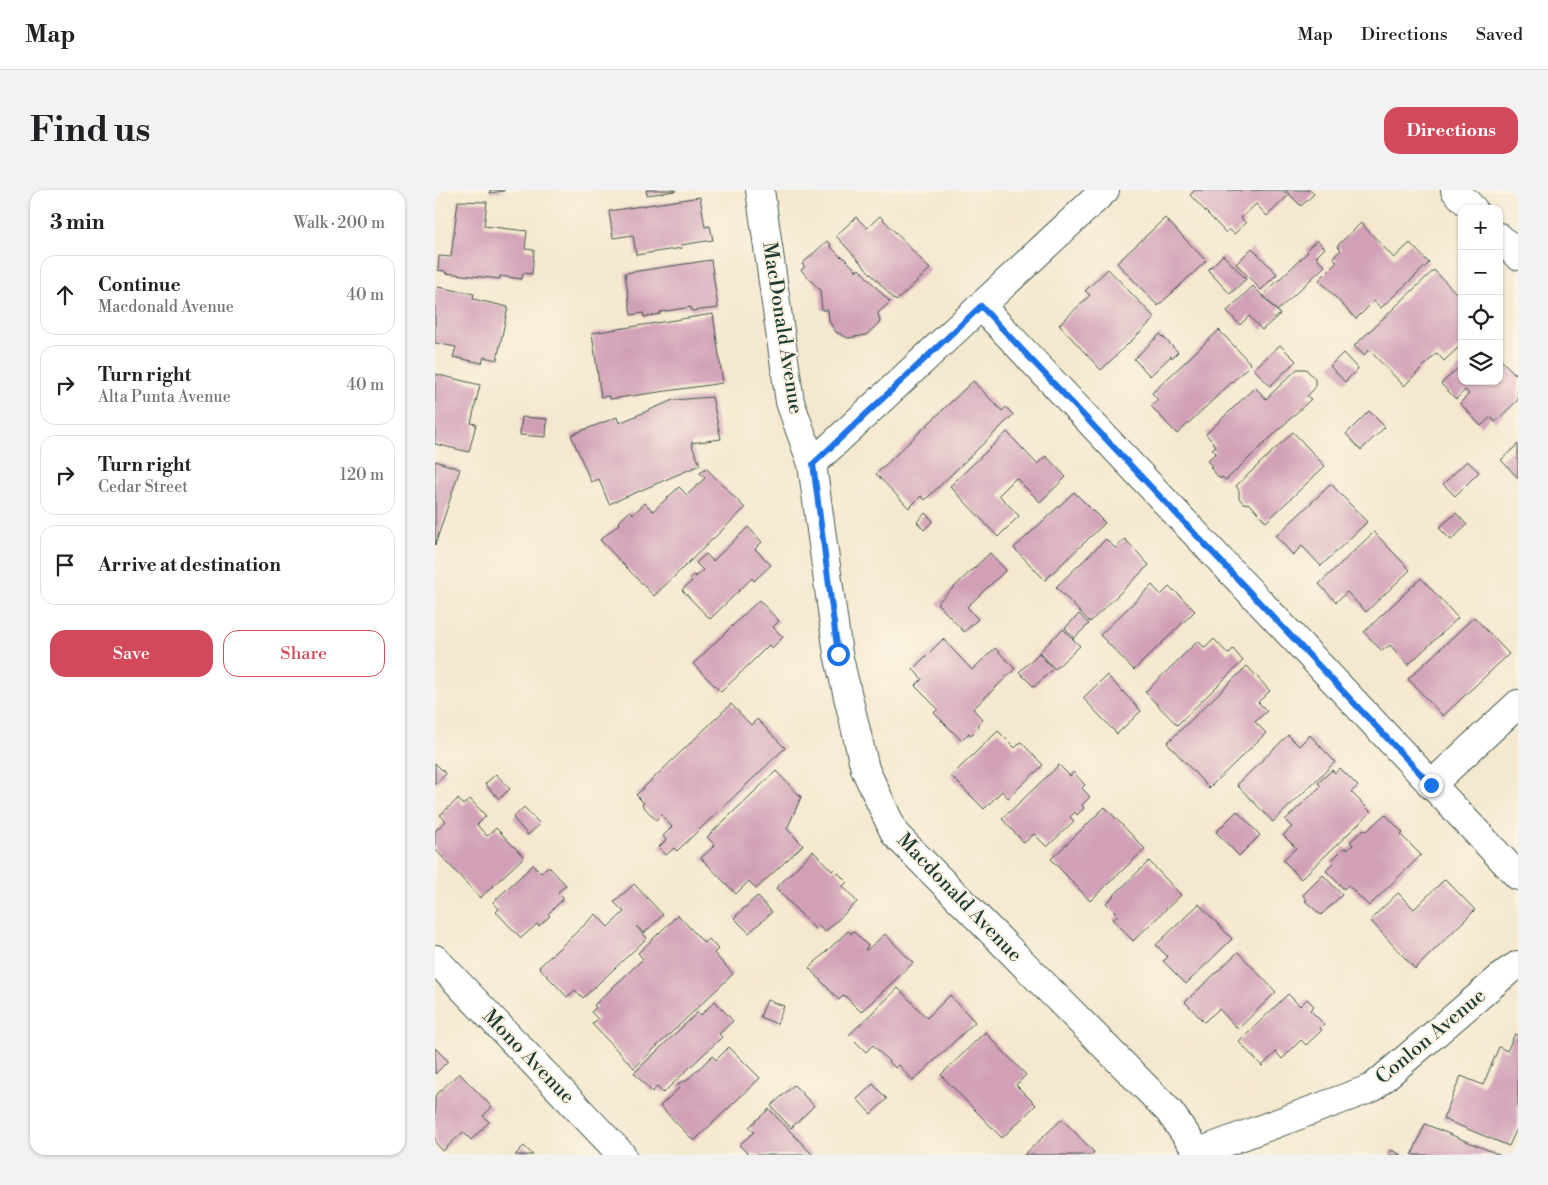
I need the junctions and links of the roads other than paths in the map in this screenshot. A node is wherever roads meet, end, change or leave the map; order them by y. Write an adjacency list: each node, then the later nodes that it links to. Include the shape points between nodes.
1 (760, 190): 8 (street, MacDonald Avenue, via 790,402)
2 (1105, 190): 7 (street)
3 (1455, 190): 4 (street)
4 (1469, 205)
5 (1503, 241): 6 (street)
6 (1518, 256)
7 (981, 306): 8 (street); 10 (street)
8 (813, 464): 14 (street, Macdonald Avenue, via 840,664 865,769 895,834 1169,1111)
9 (1518, 704): 10 (street)
10 (1431, 785): 11 (street)
11 (1518, 876)
12 (435, 959): 15 (street, Mono Avenue)
13 (1518, 965): 14 (street, Conlon Avenue, via 1372,1088)
14 (1199, 1153)
15 (622, 1155)

